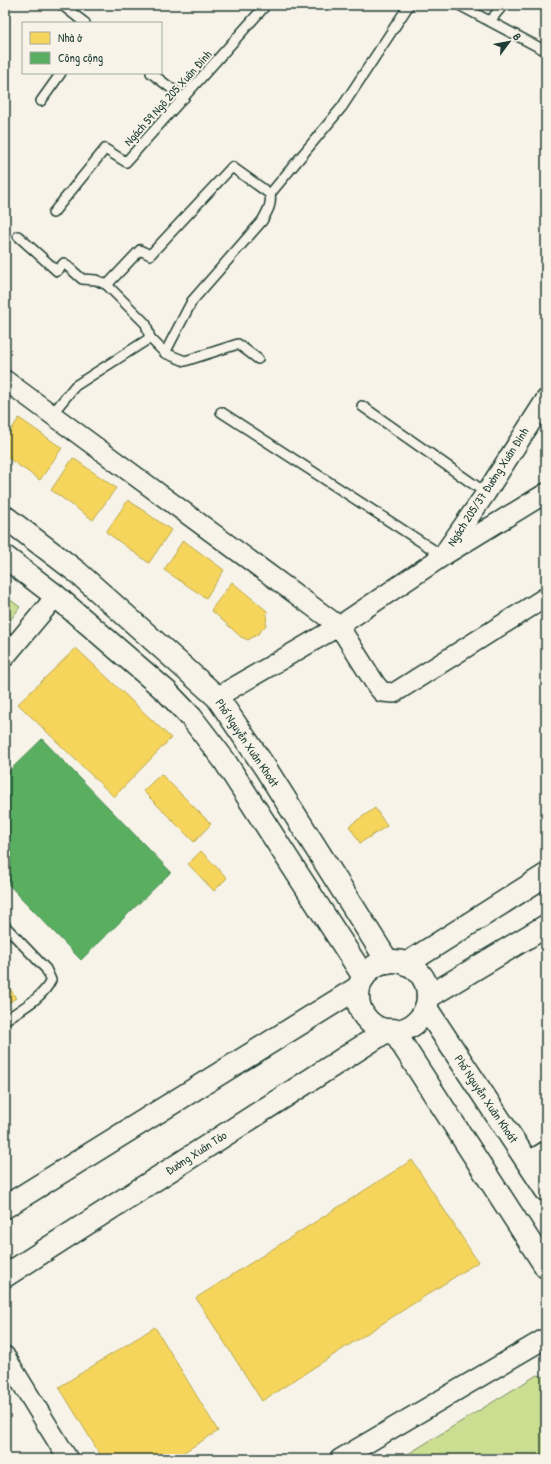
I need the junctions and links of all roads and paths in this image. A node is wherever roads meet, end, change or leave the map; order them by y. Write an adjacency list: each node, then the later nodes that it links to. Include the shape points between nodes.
1 (62, 5): 7 (lane)
2 (266, 5): 11 (lane, Ngách 59 Ngõ 205 Xuân Đỉnh)
3 (409, 5): 13 (lane, via 342,108)
4 (459, 5): 6 (lane)
5 (503, 5): 6 (lane)
6 (490, 21): 8 (lane)
7 (84, 22)
8 (546, 51)
9 (60, 74): 12 (lane)
10 (152, 74): 11 (lane)
11 (184, 98): 14 (lane, Ngách 59 Ngõ 205 Xuân Đỉnh, via 126,162 105,149)
12 (40, 101)
13 (270, 194): 16 (lane, via 232,167 150,255 140,250); 18 (lane, via 270,207 262,221 192,301)
14 (53, 213)
15 (18, 236): 16 (lane, via 57,271 64,263 82,279 96,280)
16 (107, 285): 17 (lane, via 146,324)
17 (150, 338): 18 (lane); 24 (lane, via 75,386)
18 (165, 353): 19 (lane, via 185,361 238,344)
19 (258, 359)
20 (5, 380): 24 (street)
21 (546, 399): 26 (street, Ngách 205/37 Đường Xuân Đỉnh)
22 (362, 406): 26 (lane)
23 (221, 412): 28 (lane)
24 (52, 414): 32 (street)
25 (546, 492): 28 (street)
26 (486, 493): 28 (street, Ngách 205/37 Đường Xuân Đỉnh)
27 (5, 517): 34 (street, Phố Nguyễn Xuân Khoát, via 77,572)
28 (443, 556): 32 (street)
29 (5, 557): 30 (street)
30 (56, 596): 33 (street); 35 (street, via 167,692)
31 (546, 596): 32 (street, via 394,693 382,692 376,685)
32 (339, 626): 34 (street)
33 (5, 657)
34 (217, 697): 35 (street); 39 (street, Phố Nguyễn Xuân Khoát)
35 (191, 717): 40 (street, via 224,760)
36 (546, 875): 39 (street)
37 (5, 926): 42 (lane, via 46,969 51,980 49,986 38,997)
38 (546, 926): 41 (street)
39 (397, 963): 40 (street, via 371,968); 41 (street, via 413,967 421,975 426,985)
40 (362, 982): 43 (street, via 358,998 361,1010 377,1027); 46 (street)
41 (427, 1002): 43 (street, via 420,1018 411,1026); 44 (street, Phố Nguyễn Xuân Khoát)
42 (5, 1020)
43 (391, 1030): 47 (street); 48 (street, Đường Xuân Tảo)
44 (537, 1156): 45 (street, Phố Nguyễn Xuân Khoát)
45 (546, 1190)
46 (5, 1207)
47 (546, 1267)
48 (5, 1276)
49 (546, 1338): 52 (street)
50 (5, 1356): 51 (street)
51 (68, 1459)
52 (340, 1459)

